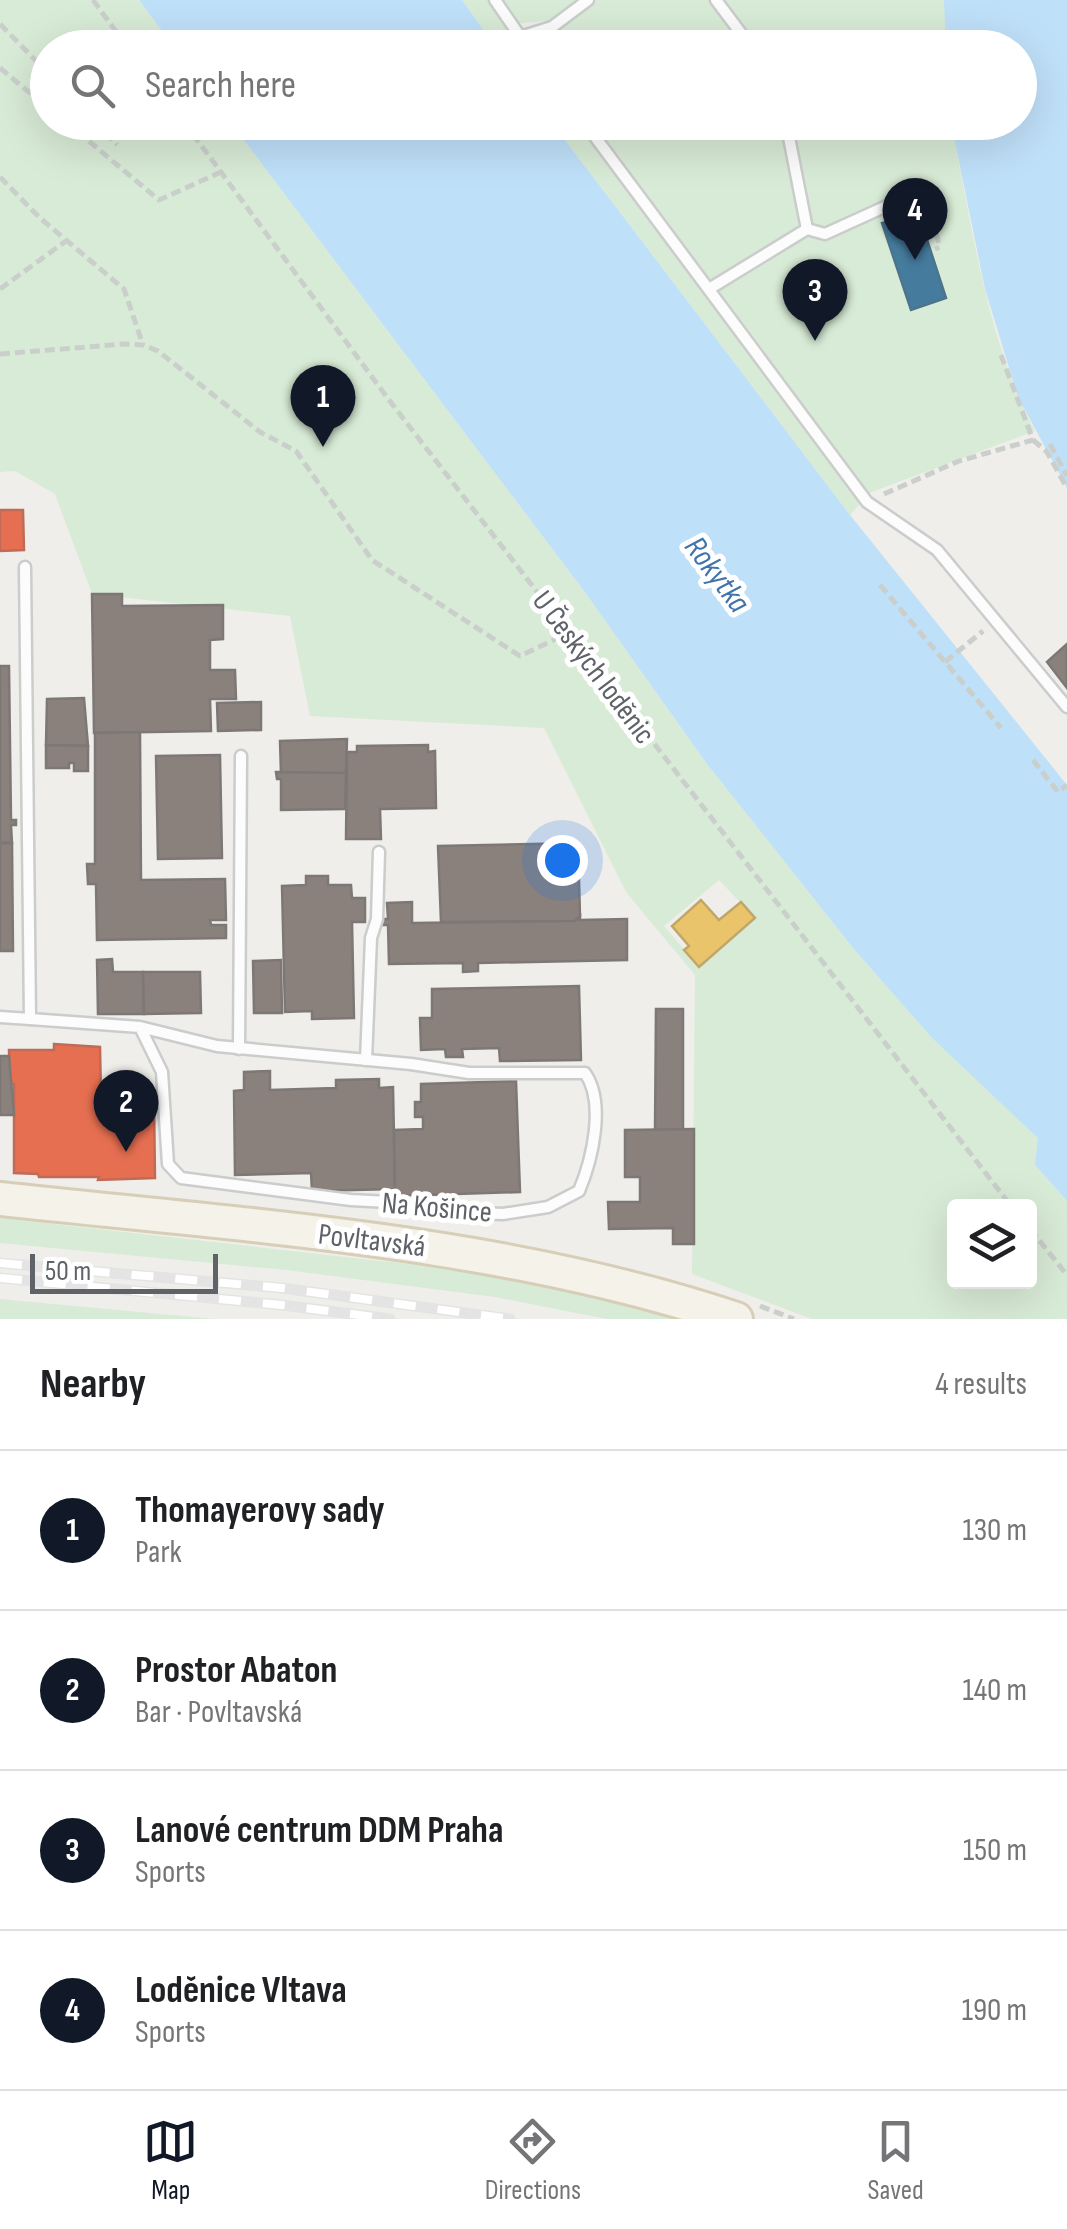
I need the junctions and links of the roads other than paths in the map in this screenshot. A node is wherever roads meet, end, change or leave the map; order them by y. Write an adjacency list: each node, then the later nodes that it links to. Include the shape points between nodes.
1 (495, 0): 4 (lane)
2 (588, 0): 5 (lane)
3 (716, 0): 6 (lane)
4 (515, 30)
5 (545, 30)
6 (738, 30)
7 (597, 140): 11 (lane)
8 (790, 140): 10 (lane)
9 (892, 204): 10 (lane, via 825,234)
10 (807, 230): 11 (lane)
11 (709, 289): 13 (lane, via 867,502 936,550)
12 (25, 567): 17 (lane)
13 (1067, 707)
14 (241, 756): 19 (lane)
15 (379, 852): 20 (lane)
16 (0, 1017): 17 (lane, Na Košince)
17 (30, 1019): 18 (lane, Na Košince)
18 (140, 1027): 19 (lane, Na Košince); 20 (lane, Na Košince, via 162,1072 168,1164 181,1178 452,1212 548,1207 579,1191 593,1156 594,1086 585,1073 468,1073)
19 (239, 1049): 20 (lane, Na Košince)
20 (366, 1060)
21 (0, 1199): 22 (main road, Povltavská, via 507,1259)
22 (736, 1319)

